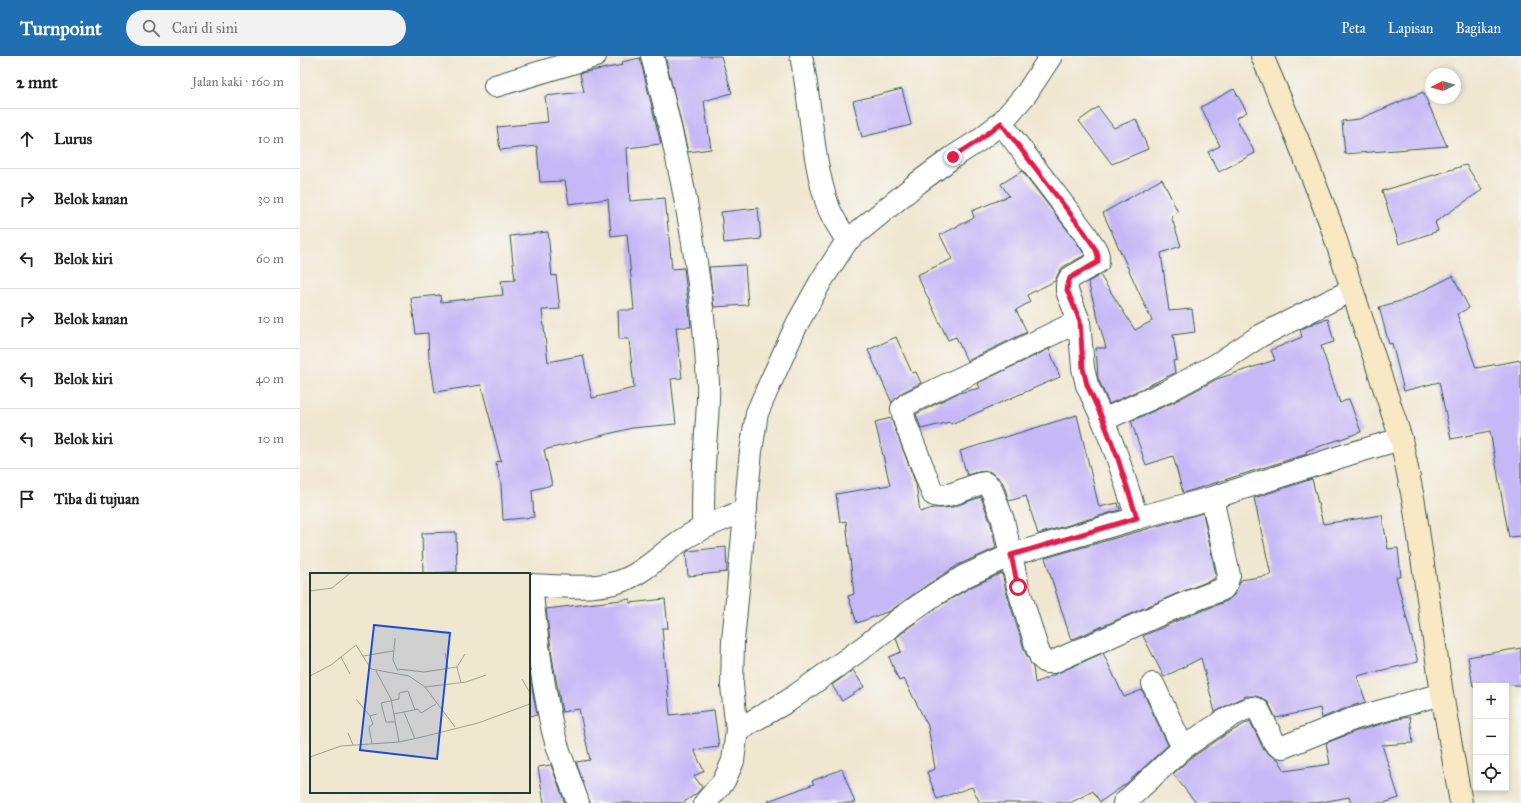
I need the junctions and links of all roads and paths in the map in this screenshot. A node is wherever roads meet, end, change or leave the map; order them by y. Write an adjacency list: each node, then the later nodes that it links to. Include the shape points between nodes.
1 (595, 56): 6 (street)
2 (652, 56): 16 (street, via 683,188 698,276 705,339 708,385)
3 (802, 56): 8 (street, via 821,182 828,207)
4 (1050, 56): 7 (street, via 1026,94)
5 (1262, 56): 9 (street, via 1330,222)
6 (495, 86)
7 (1001, 123): 8 (street, via 919,182); 10 (street, via 1085,233 1098,256 1098,262 1070,278 1068,284 1067,290)
8 (847, 241): 14 (street, via 797,324 757,413)
9 (1352, 290): 11 (street, via 1260,336 1216,365 1168,391); 12 (street)
10 (1080, 321): 11 (street, via 1083,368 1087,385); 17 (street, via 907,404 902,409 933,494 940,497 979,484 988,485 1003,520)
11 (1103, 420): 15 (street)
12 (1401, 439): 13 (street); 20 (street, via 1414,502)
13 (1212, 498): 15 (street); 17 (street, via 1229,575 1223,589 1053,662 1046,662 1041,658 1037,648)
14 (746, 510): 16 (street); 21 (street, via 733,640 732,686)
15 (1137, 518): 17 (street)
16 (703, 528): 18 (street, via 633,576 618,582 591,587)
17 (1011, 555): 21 (street, via 965,576 934,595 788,701)
18 (530, 585): 23 (street, via 548,706)
19 (1153, 684): 22 (street)
20 (1442, 694): 22 (street, via 1353,719 1283,747 1274,742 1259,711 1250,708 1218,724); 26 (street)
21 (737, 730): 24 (street, via 733,761 724,780)
22 (1184, 748): 25 (street)
23 (578, 803)
24 (706, 803)
25 (1124, 803)
26 (1461, 803)

